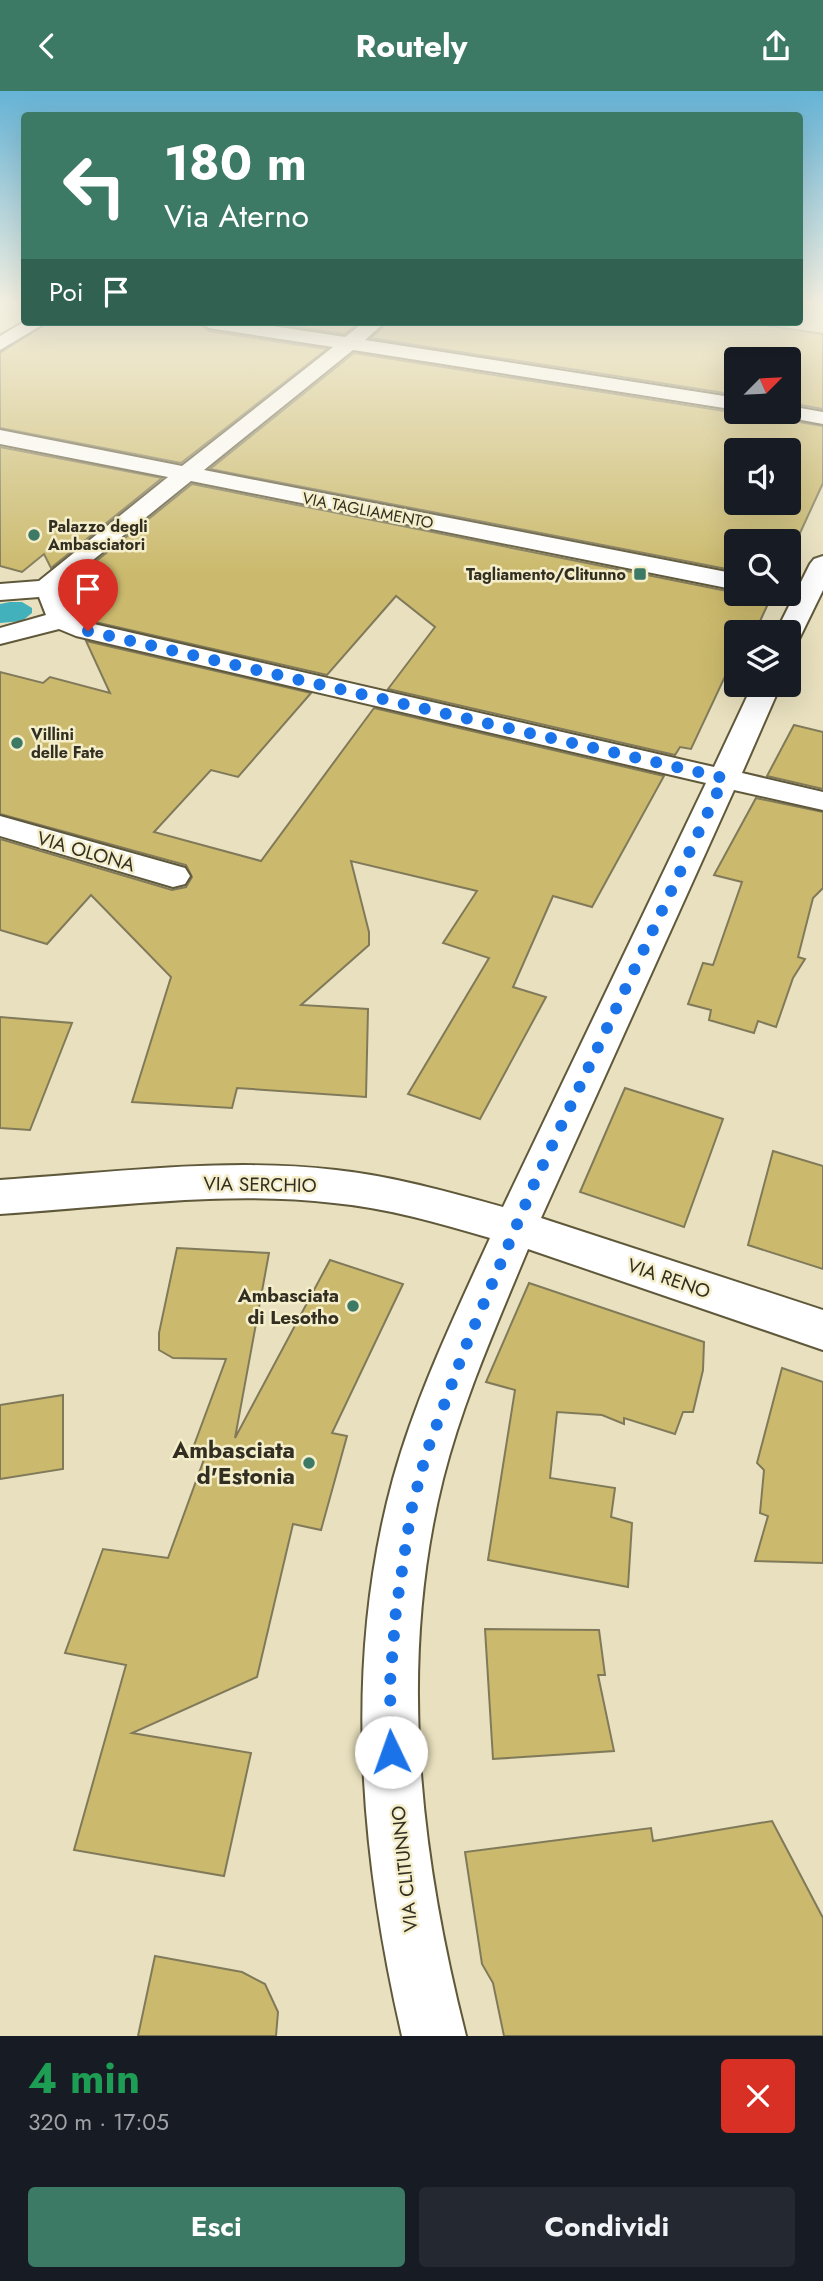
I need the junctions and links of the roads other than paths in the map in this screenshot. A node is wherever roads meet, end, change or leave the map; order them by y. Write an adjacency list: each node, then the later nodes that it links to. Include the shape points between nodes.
1 (290, 392): 7 (street)
2 (658, 392): 3 (street)
3 (724, 402)
4 (802, 414): 5 (street)
5 (823, 418)
6 (0, 437): 7 (street, VIA TAGLIAMENTO)
7 (186, 474): 9 (street, VIA TAGLIAMENTO); 10 (street)
8 (823, 563): 12 (street)
9 (724, 579)
10 (50, 584): 11 (street); 14 (street)
11 (0, 593)
12 (806, 595): 13 (street)
13 (795, 620)
14 (63, 621): 15 (street); 17 (street)
15 (0, 636)
16 (760, 697): 17 (street, VIA CLITUNNO)
17 (724, 778): 18 (street); 22 (street, VIA CLITUNNO)
18 (823, 801)
19 (0, 826): 20 (street, VIA OLONA)
20 (173, 876)
21 (0, 1197): 22 (street, VIA SERCHIO, via 216,1182 304,1184 382,1193)
22 (515, 1228): 23 (street, VIA RENO); 24 (street, VIA CLITUNNO, via 426,1454 411,1511 396,1610 390,1732 397,1815 410,1934)
23 (823, 1330)
24 (434, 2036)

